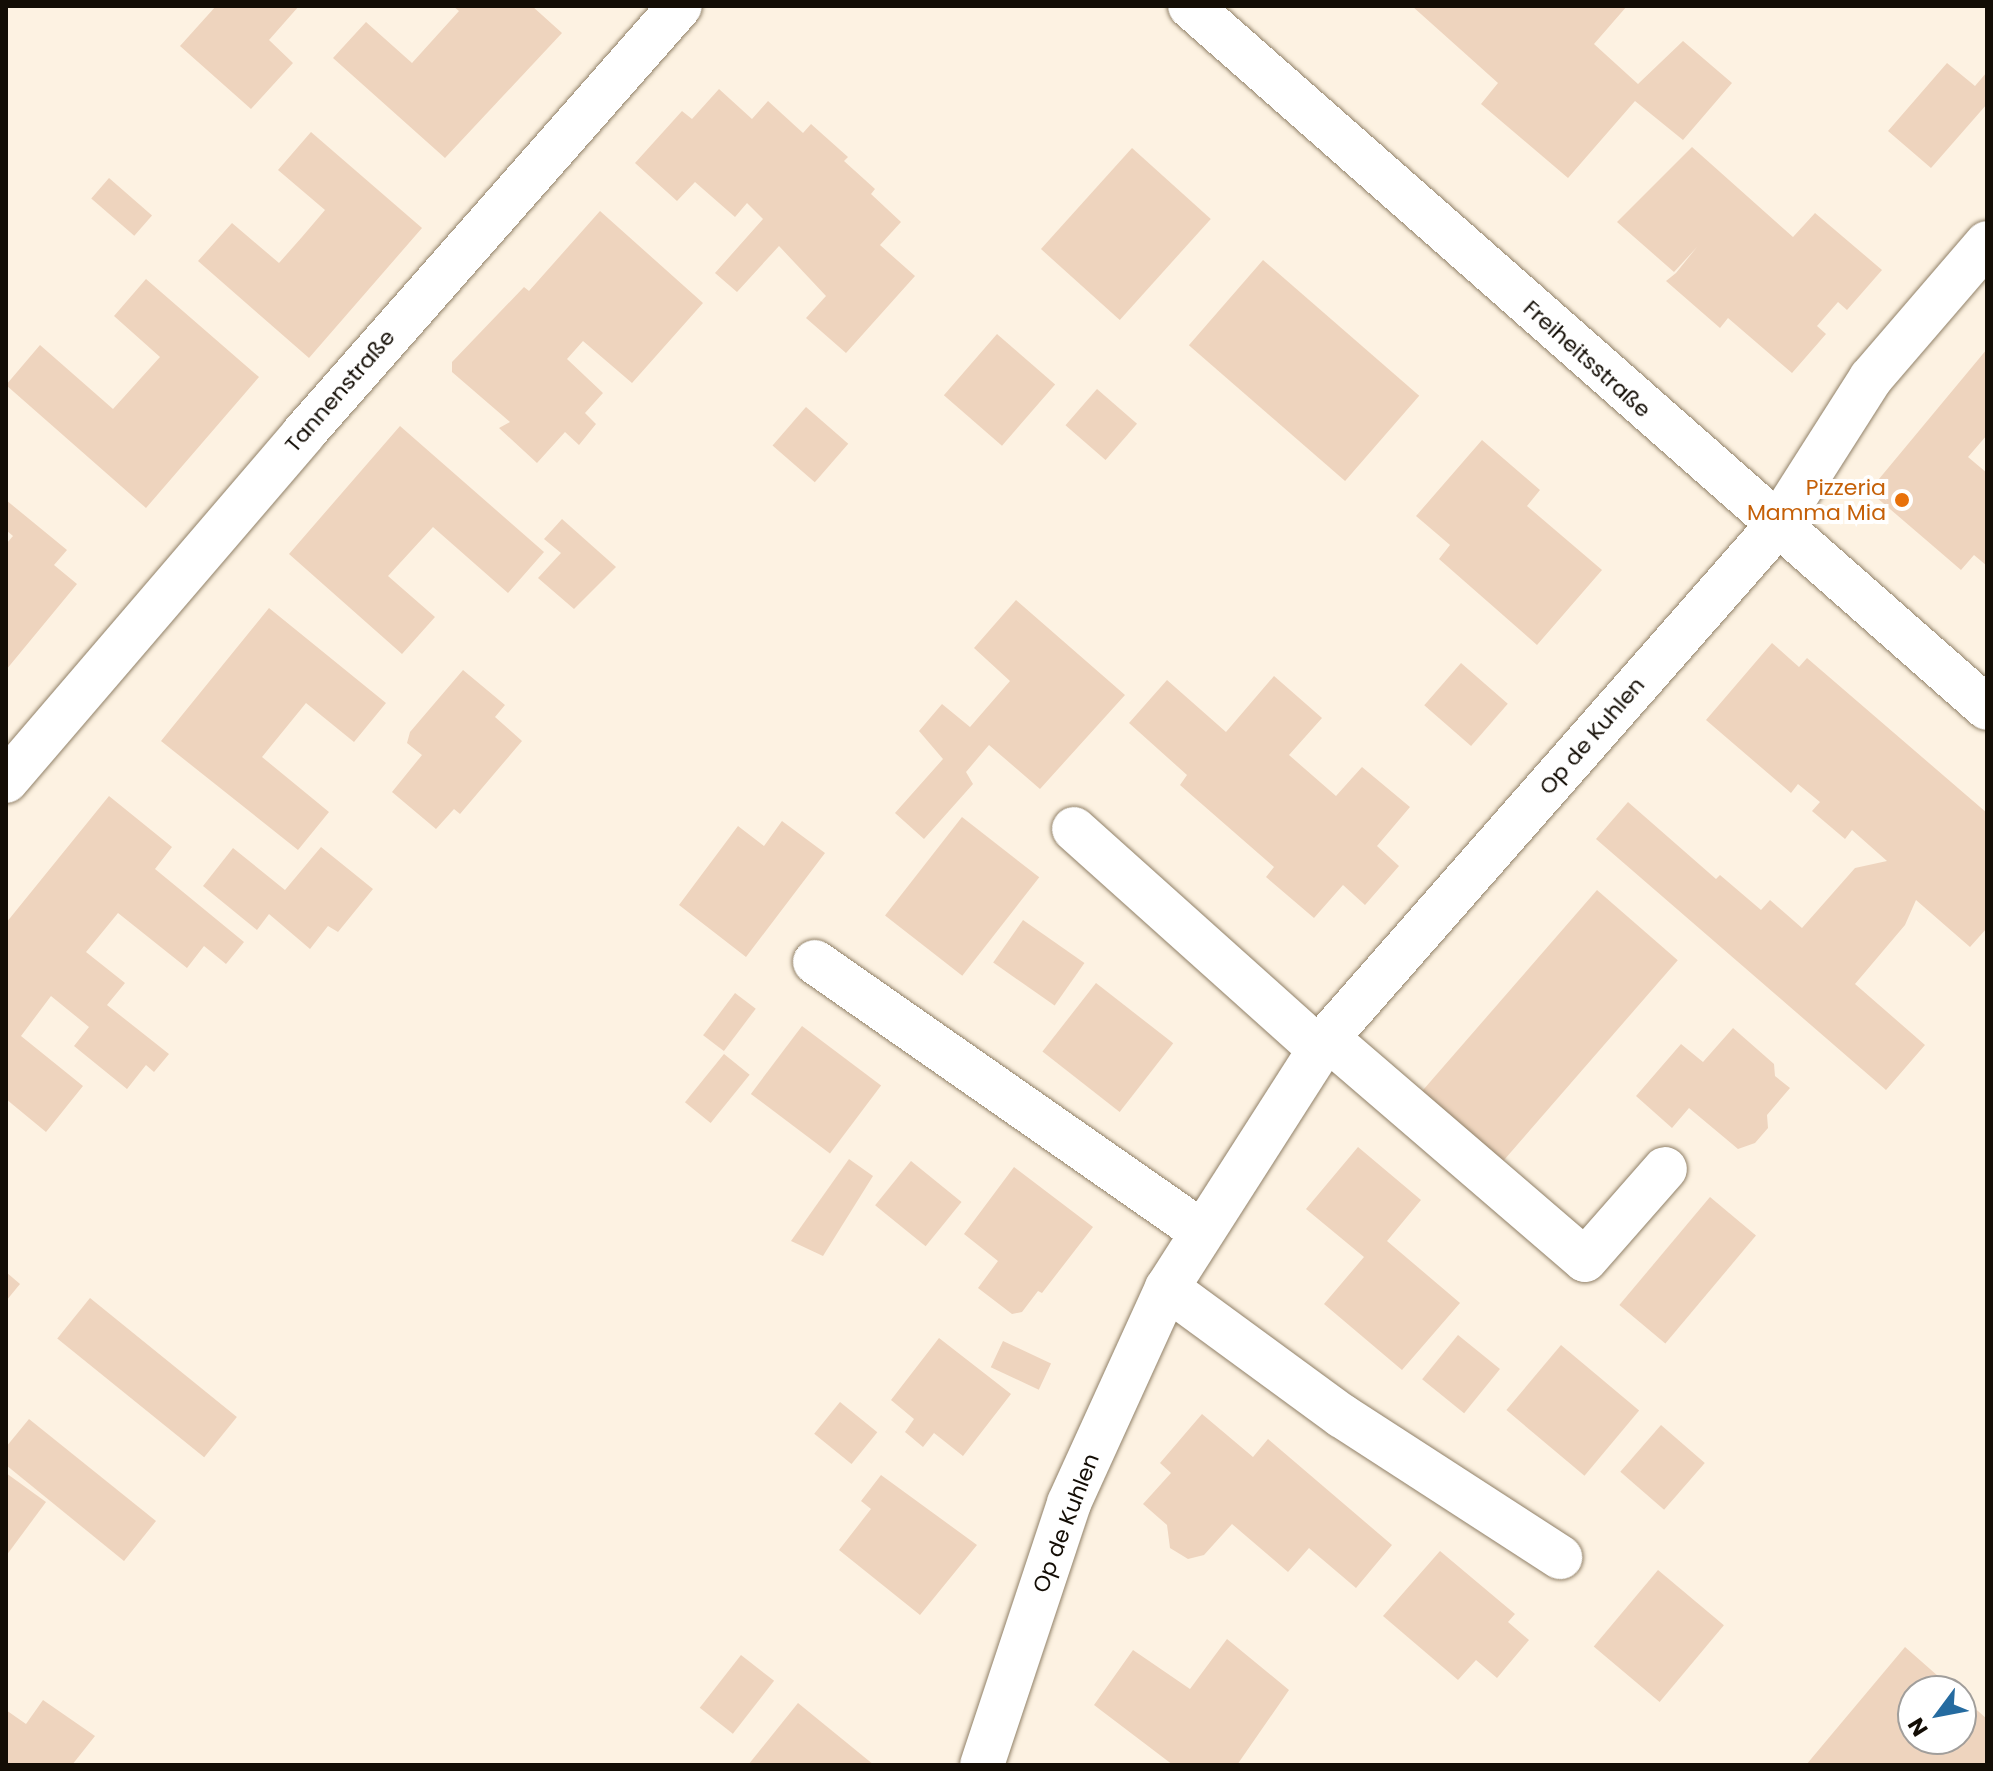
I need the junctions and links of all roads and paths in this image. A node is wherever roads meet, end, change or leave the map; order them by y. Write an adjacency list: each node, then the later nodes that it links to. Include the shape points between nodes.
1 (680, 6): 6 (street, Tannenstraße)
2 (1190, 6): 4 (street, Freiheitsstraße)
3 (1987, 243): 4 (street, Op de Kuhlen, via 1871,378)
4 (1776, 527): 5 (street, Freiheitsstraße); 9 (street, Op de Kuhlen)
5 (1987, 708)
6 (6, 781)
7 (1074, 829): 9 (street)
8 (815, 962): 11 (street)
9 (1323, 1044): 10 (street, via 1585,1260); 11 (street, Op de Kuhlen)
10 (1665, 1169)
11 (1201, 1231): 12 (street, Op de Kuhlen)
12 (1167, 1288): 13 (street, via 1342,1416); 14 (street, Op de Kuhlen, via 1069,1503)
13 (1560, 1557)
14 (982, 1765)

